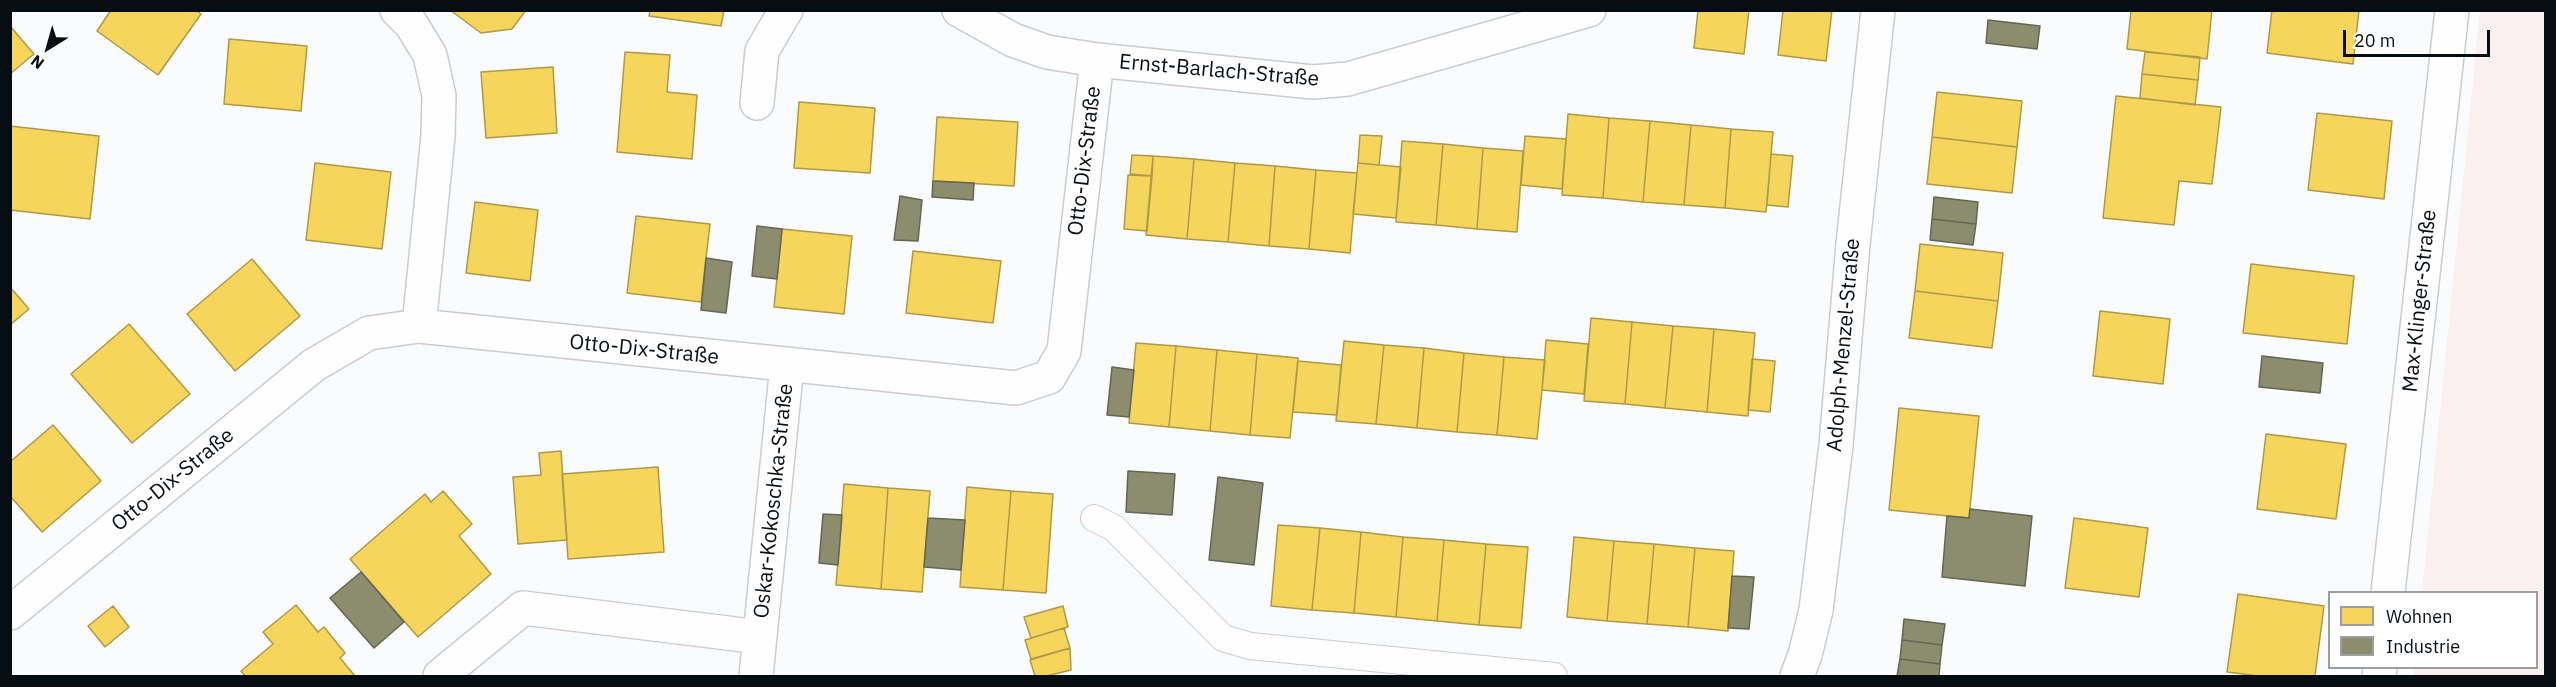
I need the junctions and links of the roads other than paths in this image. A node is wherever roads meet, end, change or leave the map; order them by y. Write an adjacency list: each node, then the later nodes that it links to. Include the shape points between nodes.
1 (397, 10): 9 (street, via 411,24 430,55 439,96)
2 (786, 10): 8 (street, via 762,51)
3 (959, 10): 7 (street, Ernst-Barlach-Straße, via 1024,44)
4 (1588, 10): 7 (street, Ernst-Barlach-Straße, via 1348,79 1272,80)
5 (1878, 10): 18 (street, Adolph-Menzel-Straße, via 1816,610)
6 (2452, 10): 12 (street, Max-Klinger-Straße)
7 (1097, 60): 10 (street, Otto-Dix-Straße, via 1064,351 1049,376 1016,388)
8 (757, 103)
9 (419, 326): 10 (street, Otto-Dix-Straße); 13 (street, Otto-Dix-Straße, via 369,333 314,365)
10 (788, 365): 14 (street, Oskar-Kokoschka-Straße)
11 (1094, 518): 17 (lane, via 1114,528 1223,638 1250,646)
12 (2388, 591)
13 (10, 613)
14 (760, 637): 15 (street, Oskar-Kokoschka-Straße, via 523,608); 16 (street, Oskar-Kokoschka-Straße)
15 (440, 676)
16 (756, 676)
17 (1554, 676)
18 (1797, 676)

